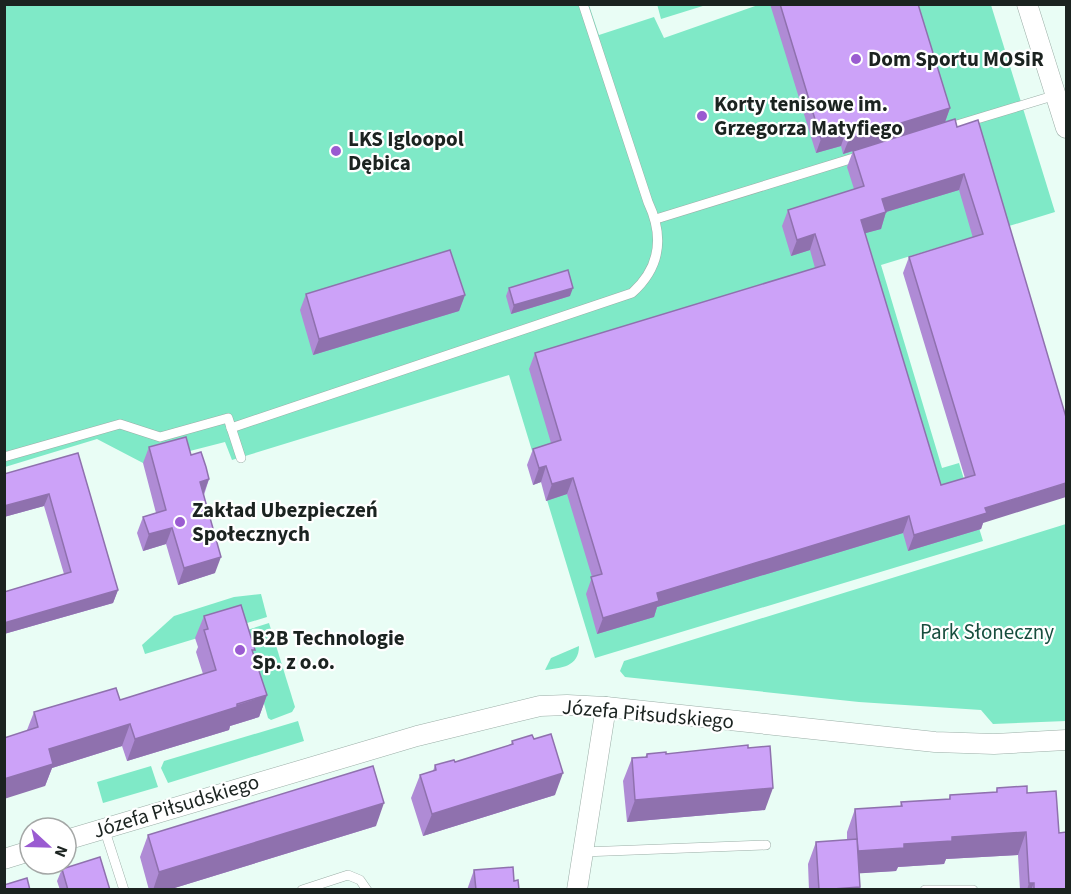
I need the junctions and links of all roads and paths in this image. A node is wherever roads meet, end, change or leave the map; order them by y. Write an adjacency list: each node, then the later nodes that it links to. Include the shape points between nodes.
1 (583, 4): 7 (lane)
2 (1027, 4): 3 (street)
3 (1056, 95): 4 (street); 5 (lane)
4 (1066, 128)
5 (937, 131)
6 (870, 152): 7 (lane)
7 (656, 219): 8 (lane, via 656,254 647,276 632,293)
8 (231, 428): 9 (lane, via 228,418 160,436 120,424); 10 (lane)
9 (4, 457)
10 (240, 458)
11 (606, 707): 12 (street, Józefa Piłsudskiego, via 935,742); 13 (street, Józefa Piłsudskiego, via 540,706 373,748); 16 (street)
12 (1066, 741)
13 (104, 828): 14 (street, Józefa Piłsudskiego); 17 (lane)
14 (78, 836)
15 (766, 844): 16 (lane)
16 (583, 852): 20 (street)
17 (124, 890)
18 (302, 890): 19 (lane, via 348,875 360,880)
19 (367, 890)
20 (577, 890)
21 (925, 890): 22 (lane)
22 (973, 890)

